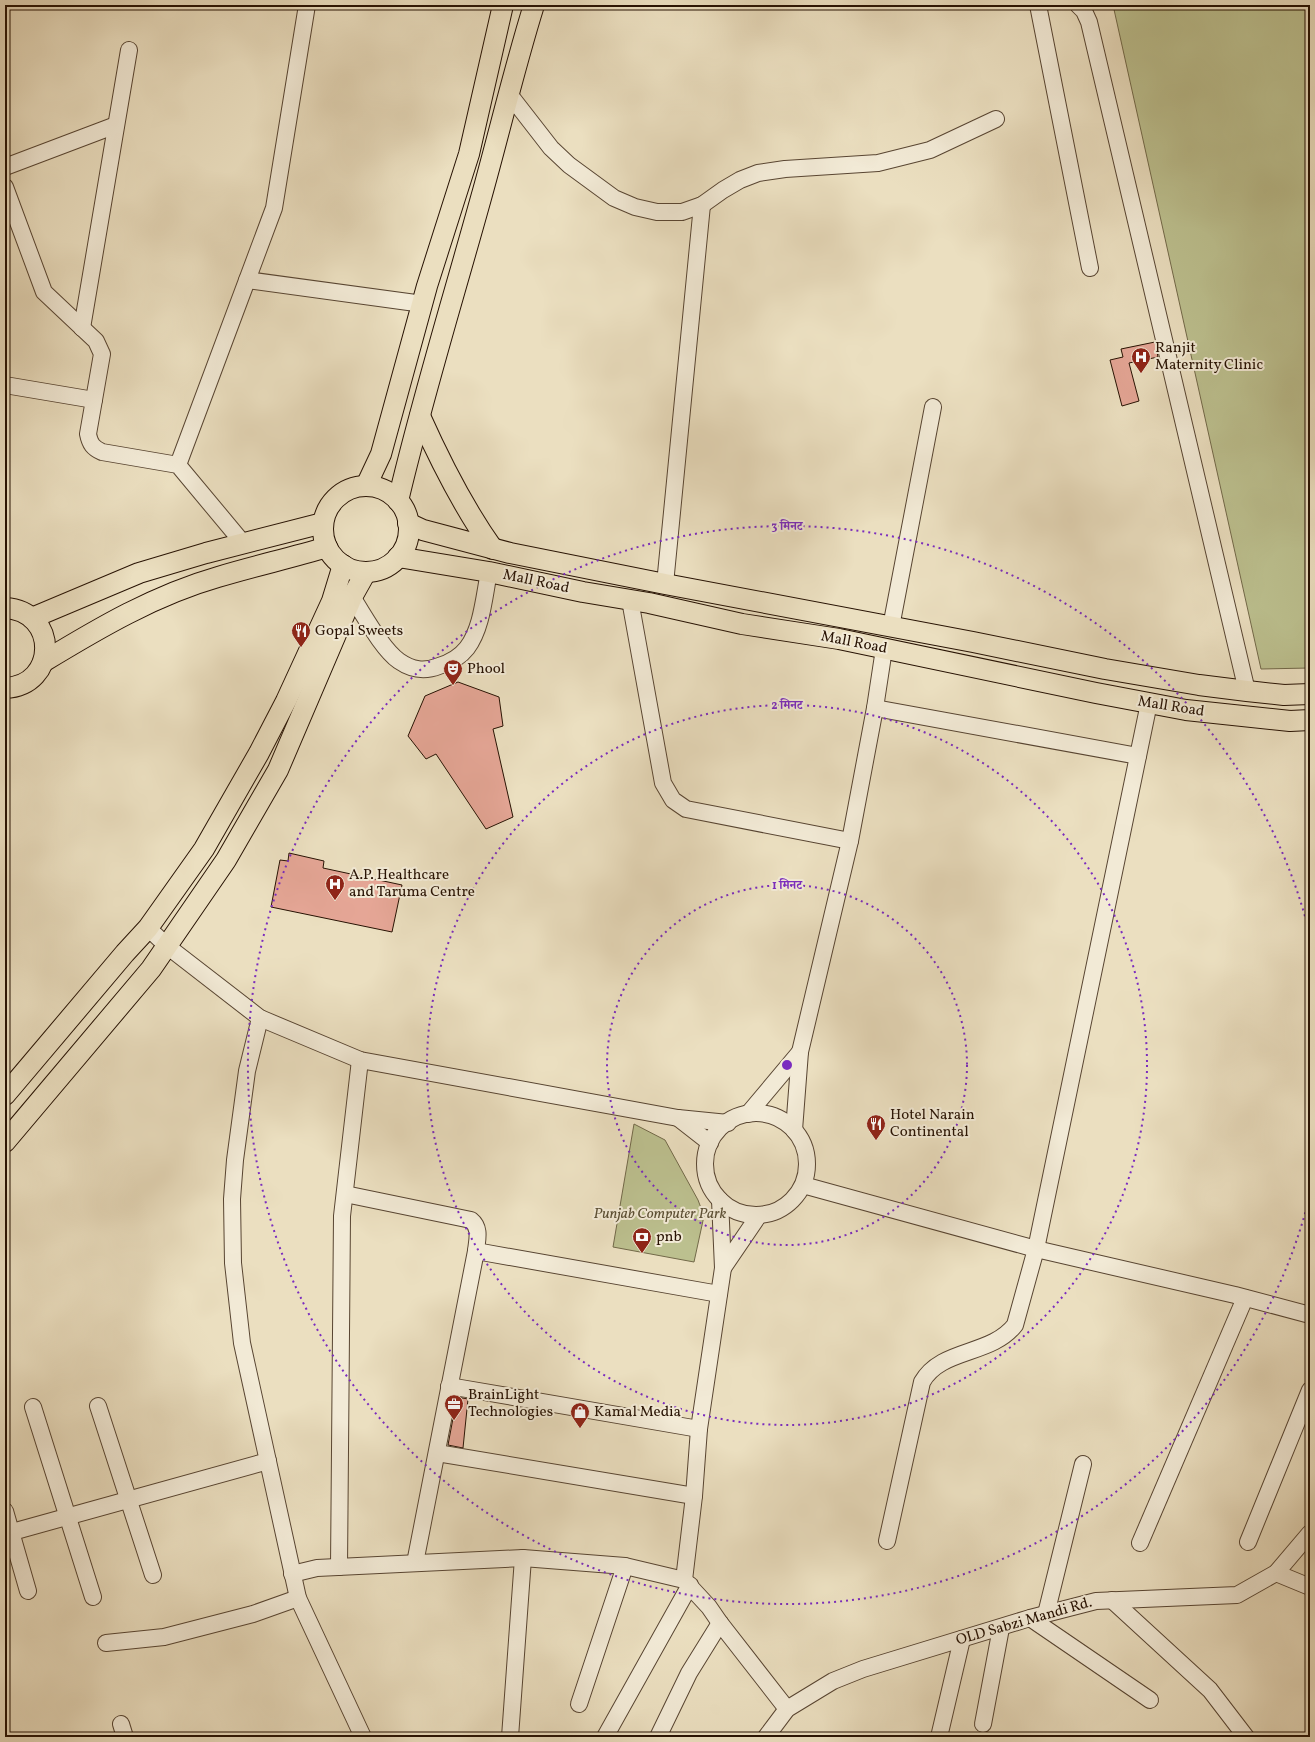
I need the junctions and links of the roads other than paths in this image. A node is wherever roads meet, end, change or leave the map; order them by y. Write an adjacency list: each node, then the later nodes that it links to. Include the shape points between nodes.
1 (307, 5): 14 (street, via 274,208)
2 (503, 5): 15 (main road, via 469,154)
3 (534, 5): 7 (main road)
4 (1038, 5): 13 (street)
5 (1078, 5): 42 (street, via 1089,22)
6 (129, 50): 9 (street)
7 (509, 94): 12 (street, via 551,148 574,169 614,198 635,207 657,212 682,212); 20 (main road)
8 (996, 119): 12 (street, via 930,150 906,157 878,163 758,173 740,180)
9 (116, 125): 10 (street); 16 (street)
10 (5, 167)
11 (5, 187): 16 (street, via 44,292)
12 (702, 205): 33 (street)
13 (1090, 268)
14 (247, 280): 15 (street); 21 (street)
15 (423, 304): 22 (main road, via 381,454)
16 (82, 328): 18 (street, via 96,341 102,354)
17 (5, 385): 18 (street)
18 (94, 400): 21 (street, via 88,434 94,449)
19 (932, 407): 38 (street)
20 (420, 416): 23 (main road); 28 (main road, via 450,482)
21 (178, 466): 26 (street)
22 (366, 486): 23 (main road, via 389,493); 24 (main road, via 354,488 338,497 327,512)
23 (398, 501): 25 (main road, via 405,511)
24 (324, 523): 26 (main road); 27 (main road)
25 (408, 523): 28 (main road, Mall Road, via 423,530); 29 (main road, via 405,547)
26 (243, 543): 37 (main road, via 139,573)
27 (327, 547): 30 (main road); 40 (main road, via 183,589 127,614)
28 (493, 549): 33 (main road, Mall Road)
29 (398, 557): 31 (main road, via 389,565); 32 (main road, Mall Road)
30 (343, 565): 31 (main road); 49 (main road, via 332,601 259,753 204,849)
31 (366, 572): 34 (main road)
32 (489, 572): 34 (street, via 478,625 467,648 456,658 428,671 412,669 398,661 389,652); 35 (main road, Mall Road)
33 (665, 584): 38 (main road, Mall Road)
34 (352, 597): 50 (main road, via 278,770 226,860)
35 (630, 600): 39 (main road, Mall Road, via 742,624 839,639); 48 (street, via 663,782 673,800 686,809)
36 (5, 608): 37 (main road, via 16,609)
37 (32, 618): 40 (main road, via 44,638)
38 (891, 627): 42 (main road, Mall Road, via 1105,670)
39 (884, 649): 44 (main road, Mall Road); 45 (street)
40 (43, 662): 41 (main road, via 36,674 25,683)
41 (5, 688)
42 (1247, 691): 43 (main road, Mall Road, via 1284,695)
43 (1310, 694)
44 (1149, 703): 46 (main road, Mall Road, via 1243,717); 47 (street)
45 (875, 708): 47 (street); 48 (street)
46 (1310, 720)
47 (1138, 756): 65 (street)
48 (850, 841): 52 (street)
49 (148, 928): 50 (street); 54 (main road)
50 (167, 946): 51 (street); 59 (main road, via 151,969)
51 (260, 1018): 53 (street); 77 (street, via 247,1071 234,1160 232,1263 242,1343)
52 (800, 1052): 55 (street); 58 (street)
53 (360, 1060): 56 (street); 62 (street)
54 (5, 1095)
55 (748, 1114): 57 (street, via 734,1118); 58 (street, via 765,1114 780,1119)
56 (678, 1118): 57 (street); 60 (street)
57 (728, 1123): 60 (street)
58 (794, 1130): 61 (street, via 805,1149 807,1167)
59 (5, 1142)
60 (710, 1143): 63 (street, via 705,1165 710,1186)
61 (803, 1185): 64 (street, via 793,1200 777,1211); 65 (street)
62 (345, 1194): 66 (street, via 471,1220 478,1230); 91 (street, via 342,1216)
63 (720, 1200): 64 (street, via 728,1207 744,1214); 67 (street)
64 (759, 1215): 67 (street)
65 (1036, 1249): 69 (street); 85 (street, via 1015,1325 1009,1333 996,1341 935,1366 922,1382)
66 (476, 1251): 68 (street); 71 (street)
67 (723, 1268): 68 (street)
68 (719, 1294): 75 (street)
69 (1245, 1298): 70 (street); 87 (street)
70 (1310, 1315)
71 (449, 1386): 75 (street); 76 (street)
72 (1310, 1390): 86 (street)
73 (98, 1406): 80 (street)
74 (33, 1407): 82 (street)
75 (699, 1429): 79 (street)
76 (437, 1453): 79 (street); 89 (street)
77 (268, 1460): 80 (street); 93 (street)
78 (1083, 1464): 101 (street)
79 (694, 1496): 95 (street)
80 (128, 1500): 82 (street); 94 (street)
81 (5, 1511): 83 (street)
82 (68, 1517): 83 (street); 98 (street)
83 (9, 1533): 97 (street)
84 (1310, 1533): 92 (street, OLD Sabzi Mandi Rd.)
85 (887, 1541)
86 (1248, 1542)
87 (1140, 1543)
88 (523, 1558): 89 (street); 90 (street); 112 (street)
89 (415, 1563): 91 (street)
90 (625, 1566): 95 (street); 108 (street)
91 (339, 1567): 93 (street, via 317,1568)
92 (1276, 1573): 96 (street); 100 (street, OLD Sabzi Mandi Rd., via 1237,1595)
93 (292, 1574): 99 (street)
94 (153, 1575)
95 (687, 1582): 103 (street); 113 (street)
96 (1310, 1587)
97 (28, 1591)
98 (94, 1596)
99 (298, 1598): 106 (street, via 253,1614 164,1636); 111 (street)
100 (1112, 1600): 101 (street, OLD Sabzi Mandi Rd., via 1096,1601); 117 (street, via 1210,1690)
101 (1046, 1614): 102 (street, OLD Sabzi Mandi Rd.)
102 (1030, 1618): 104 (street, OLD Sabzi Mandi Rd.); 107 (street)
103 (720, 1623): 109 (street); 114 (street, via 689,1673)
104 (1001, 1628): 105 (street, OLD Sabzi Mandi Rd.); 110 (street)
105 (962, 1639): 109 (street, OLD Sabzi Mandi Rd., via 839,1678); 116 (street)
106 (106, 1644)
107 (1150, 1700)
108 (579, 1704)
109 (787, 1709): 115 (street, OLD Sabzi Mandi Rd.)
110 (983, 1724)
111 (363, 1737)
112 (510, 1737)
113 (605, 1737)
114 (658, 1737)
115 (766, 1737)
116 (939, 1737)
117 (1246, 1737)

